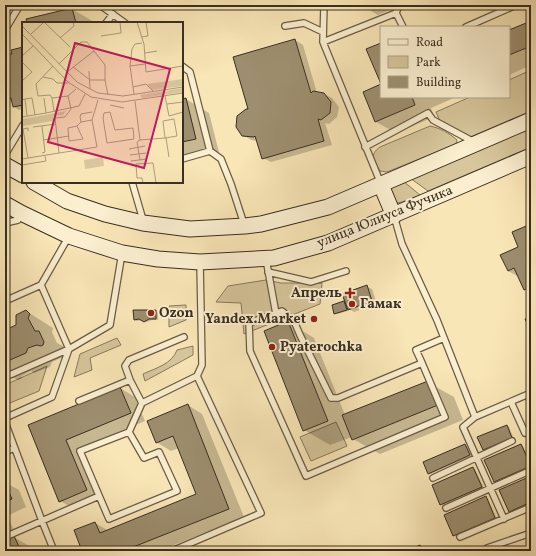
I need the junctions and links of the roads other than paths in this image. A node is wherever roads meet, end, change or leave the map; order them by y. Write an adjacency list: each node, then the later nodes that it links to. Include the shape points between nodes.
1 (20, 5): 13 (lane)
2 (100, 5): 7 (lane)
3 (324, 5): 14 (lane)
4 (399, 5): 6 (lane)
5 (516, 5): 12 (lane)
6 (396, 13): 11 (lane); 15 (lane)
7 (113, 14): 8 (lane); 9 (lane)
8 (107, 22)
9 (124, 22)
10 (285, 26): 14 (lane, via 304,23)
11 (402, 26)
12 (468, 26)
13 (5, 30)
14 (323, 32): 15 (lane)
15 (323, 42): 20 (lane)
16 (183, 67): 21 (lane, via 190,72)
17 (531, 120): 19 (main road)
18 (22, 128): 22 (lane)
19 (476, 143): 20 (lane, via 433,120 428,113); 29 (main road)
20 (365, 147): 29 (lane)
21 (210, 151): 24 (lane); 35 (lane, via 221,159)
22 (5, 155)
23 (531, 156): 32 (main road, улица Юлиуса Фучика)
24 (183, 159)
25 (5, 165): 26 (main road)
26 (22, 175)
27 (36, 183): 34 (main road, via 67,201)
28 (132, 183): 34 (lane)
29 (381, 185): 32 (main road); 35 (main road, via 328,207)
30 (5, 204): 31 (main road, улица Юлиуса Фучика)
31 (21, 213): 33 (lane, via 18,220); 36 (main road, улица Юлиуса Фучика)
32 (394, 216): 39 (main road, улица Юлиуса Фучика, via 328,243 274,258); 45 (lane, via 402,244)
33 (5, 223)
34 (143, 223): 35 (main road, via 190,229)
35 (245, 226)
36 (69, 236): 37 (main road, улица Юлиуса Фучика); 41 (lane)
37 (122, 253): 38 (main road, улица Юлиуса Фучика); 46 (lane, via 110,325)
38 (200, 262): 39 (main road, улица Юлиуса Фучика); 48 (lane, via 202,364)
39 (267, 266): 40 (lane, via 311,282); 43 (lane)
40 (346, 271)
41 (40, 285): 42 (lane); 46 (lane)
42 (5, 300)
43 (276, 314): 47 (lane, via 282,311 294,321 331,398 338,398); 47 (lane, via 249,323 250,351 306,476 445,417)
44 (184, 337): 50 (lane, via 129,360 125,366)
45 (444, 338): 47 (lane, via 416,350); 55 (lane)
46 (69, 349): 49 (lane); 56 (lane, via 52,397)
47 (422, 363)
48 (197, 376): 54 (lane); 76 (lane, via 261,513)
49 (5, 377)
50 (130, 380): 52 (lane); 54 (lane)
51 (531, 393): 53 (lane)
52 (79, 401)
53 (511, 402): 55 (lane); 59 (lane)
54 (142, 403): 58 (lane)
55 (475, 417): 63 (lane, via 464,427)
56 (5, 418)
57 (5, 422): 61 (lane)
58 (129, 432): 67 (lane, via 80,452); 67 (lane, via 144,458 159,452 177,490 109,519)
59 (525, 433)
60 (512, 441): 63 (lane)
61 (14, 448): 62 (lane); 71 (lane)
62 (5, 452)
63 (477, 458): 65 (lane); 66 (lane)
64 (527, 472): 66 (lane)
65 (433, 478)
66 (490, 489): 69 (lane); 70 (lane)
67 (99, 496): 71 (lane)
68 (531, 507): 70 (lane)
69 (446, 508)
70 (504, 519): 74 (lane)
71 (42, 521): 73 (lane); 75 (lane)
72 (531, 533): 77 (lane, via 487,548)
73 (5, 537)
74 (460, 537)
75 (54, 551)
76 (172, 551)
77 (488, 551)

